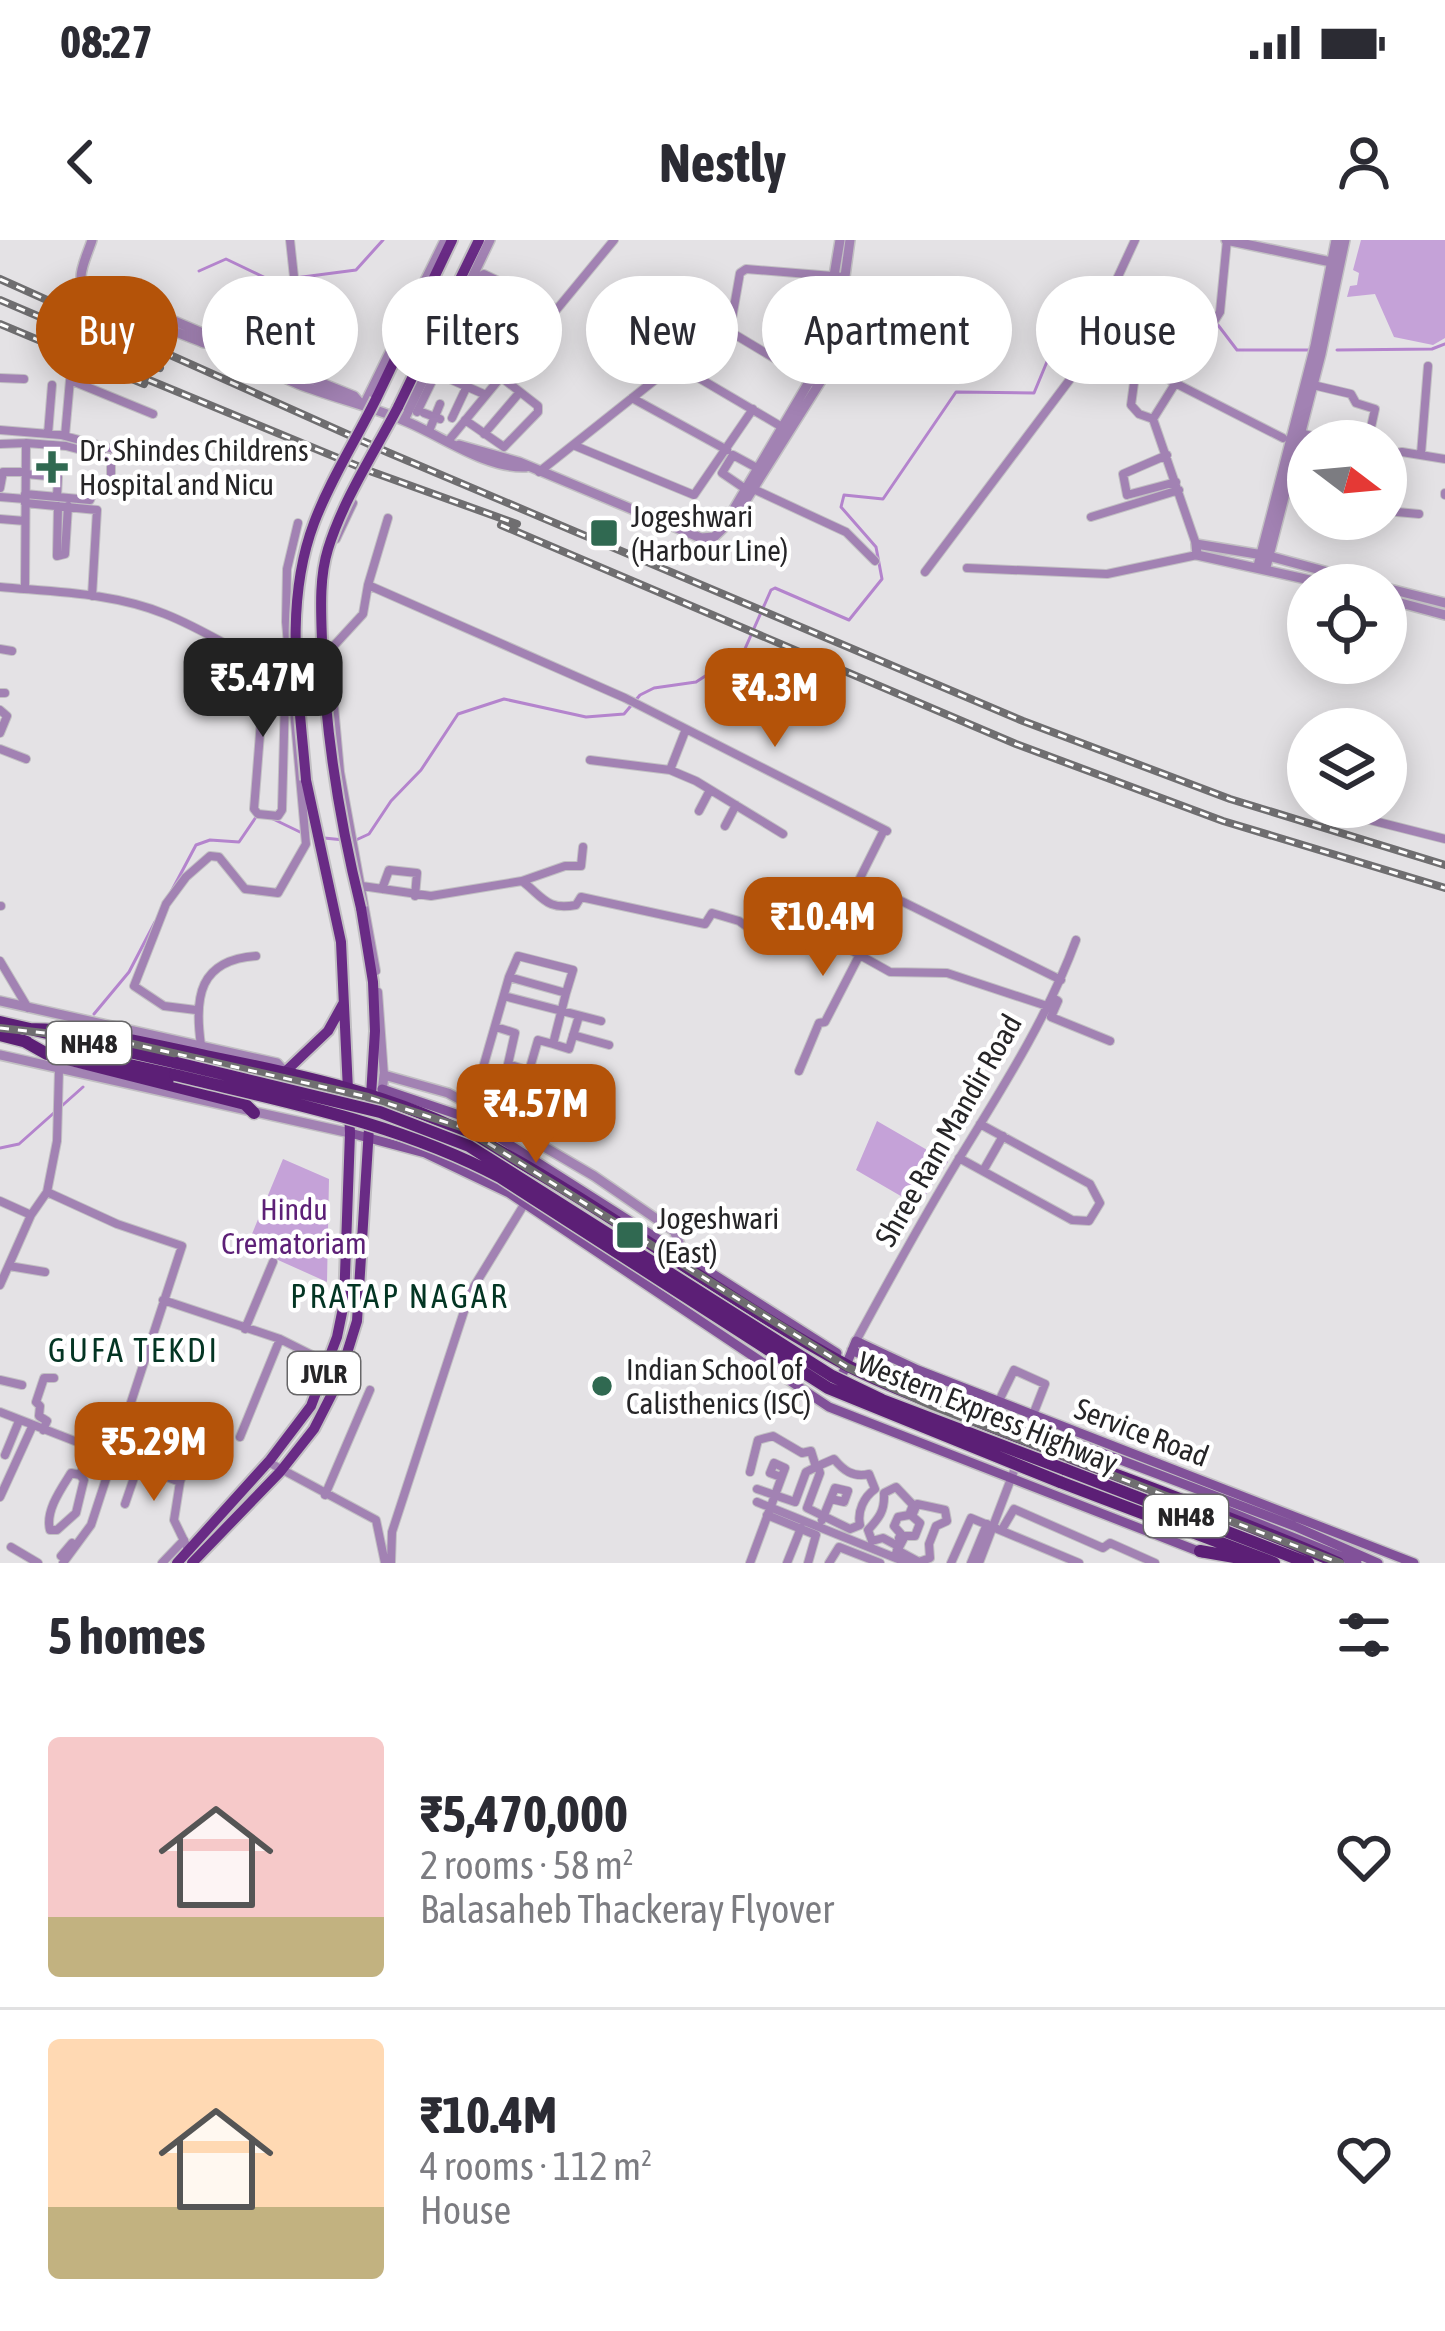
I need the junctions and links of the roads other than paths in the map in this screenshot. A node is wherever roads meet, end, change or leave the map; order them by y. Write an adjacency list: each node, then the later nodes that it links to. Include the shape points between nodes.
1 (92, 240): 20 (street, via 84,286 101,300)
2 (290, 240): 13 (street)
3 (448, 240): 40 (main road)
4 (479, 240): 130 (main road, bridge, via 336,529 322,573 331,769)
5 (490, 240): 47 (street)
6 (614, 240): 18 (street)
7 (840, 240): 15 (street)
8 (850, 240): 16 (street)
9 (1135, 240): 17 (street)
10 (1226, 240): 12 (street); 19 (street)
11 (1341, 240): 12 (street)
12 (1337, 263): 35 (street); 49 (street)
13 (294, 276)
14 (828, 276): 21 (street, via 740,273 731,329)
15 (840, 276)
16 (840, 276)
17 (1120, 276)
18 (562, 303)
19 (1218, 315)
20 (202, 334)
21 (762, 349)
22 (1428, 366): 65 (street)
23 (0, 378): 24 (street)
24 (24, 379)
25 (311, 384): 40 (street)
26 (495, 384): 38 (street)
27 (510, 384): 37 (street)
28 (813, 384): 52 (street)
29 (813, 384): 76 (street)
30 (1067, 384): 95 (street)
31 (1134, 384): 46 (street, via 1132,407)
32 (1172, 384): 46 (street)
33 (1177, 384): 57 (street)
34 (52, 385): 55 (street)
35 (1313, 385): 50 (street); 51 (street, via 1351,394 1375,409)
36 (467, 386): 38 (street); 44 (street, via 434,374); 45 (street)
37 (520, 392): 56 (street); 56 (street, via 538,412 504,447)
38 (486, 395): 48 (street)
39 (632, 398): 42 (street, via 675,364); 62 (street); 63 (street)
40 (364, 401): 47 (street); 140 (main road, bridge, via 315,519 295,640 306,780 340,933)
41 (440, 404): 44 (street)
42 (753, 410): 52 (street); 63 (street)
43 (153, 414): 58 (street, via 70,380)
44 (429, 416): 54 (street)
45 (452, 418)
46 (1153, 419): 66 (street)
47 (404, 420): 54 (street)
48 (465, 420): 56 (street); 59 (street)
49 (1301, 420)
50 (1303, 420)
51 (1373, 420)
52 (782, 427): 69 (street)
53 (0, 430): 55 (street)
54 (429, 431): 59 (street)
55 (48, 434): 58 (street)
56 (484, 434)
57 (1287, 434)
58 (64, 436): 67 (street)
59 (454, 442): 70 (street)
60 (26, 443): 61 (street); 71 (street); 80 (street, via 113,461 110,492)
61 (0, 444)
62 (573, 445): 63 (street, via 694,495); 70 (street)
63 (727, 450)
64 (1407, 454): 65 (street)
65 (1420, 454): 68 (street)
66 (1167, 455): 75 (street); 75 (street, via 1123,474 1127,495)
67 (140, 456)
68 (1445, 459)
69 (757, 468): 76 (street); 76 (street, via 733,455 722,472)
70 (538, 472): 76 (street, via 701,538 723,529)
71 (26, 473): 77 (street, via 3,472); 79 (street); 80 (street, via 58,477)
72 (1287, 474): 73 (street)
73 (1284, 484): 74 (street); 91 (street)
74 (1287, 485)
75 (1178, 486): 84 (street); 89 (street)
76 (748, 487): 90 (street, via 846,532)
77 (0, 488)
78 (0, 497): 79 (street)
79 (25, 499): 80 (street); 87 (street)
80 (61, 503): 80 (street, via 65,553 57,556); 100 (street, via 98,512)
81 (353, 503): 104 (street, via 330,552)
82 (1407, 513): 83 (street)
83 (1418, 514)
84 (1091, 517)
85 (388, 518): 96 (street)
86 (0, 519): 87 (street)
87 (25, 521): 98 (street)
88 (298, 523): 108 (street, via 286,577)
89 (1196, 550): 91 (street); 93 (street, via 1107,574)
90 (875, 560)
91 (1263, 561): 92 (street); 94 (street)
92 (1287, 566)
93 (967, 568)
94 (1287, 569)
95 (926, 572)
96 (368, 584): 104 (street, via 363,614); 112 (street)
97 (0, 587): 98 (street)
98 (25, 590): 100 (street)
99 (1407, 594): 101 (street)
100 (92, 596): 107 (street, via 159,611)
101 (1445, 604)
102 (1407, 605): 103 (street)
103 (1445, 615)
104 (331, 646): 109 (street)
105 (0, 649): 106 (street)
106 (12, 651)
107 (275, 671): 108 (street); 110 (street)
108 (288, 678): 109 (street); 143 (street, via 306,844 298,862 272,894 245,889 210,856 166,904 134,982 164,1006)
109 (331, 688): 127 (street)
110 (276, 690): 110 (street, via 285,697 278,816 254,808 263,696)
111 (0, 710): 113 (street, via 7,716)
112 (686, 729): 117 (street); 136 (street, via 885,830 860,878 865,884)
113 (0, 733)
114 (0, 749): 115 (street)
115 (26, 759)
116 (590, 760): 117 (street)
117 (670, 770): 118 (street)
118 (710, 790): 119 (street); 120 (street)
119 (736, 805): 121 (street); 123 (street)
120 (699, 811)
121 (724, 826)
122 (1402, 828): 124 (street)
123 (783, 834)
124 (1445, 839)
125 (583, 847): 126 (street, via 581,866)
126 (522, 881): 129 (street); 133 (street, via 559,908 581,897 705,924 716,914 774,946 806,926)
127 (362, 886): 128 (street); 130 (street)
128 (382, 889): 129 (street); 129 (street, via 389,870 418,872)
129 (415, 896)
130 (364, 917): 161 (street); 163 (main road)
131 (1076, 940): 136 (street, Shree Ram Mandir Road)
132 (256, 956): 143 (street, via 226,961 208,977)
133 (859, 956): 142 (street, via 890,972 947,973); 159 (street)
134 (0, 961): 141 (street)
135 (509, 977): 137 (street); 137 (street, via 518,956 573,970); 138 (street)
136 (1061, 980): 142 (street, Shree Ram Mandir Road)
137 (566, 993): 144 (street)
138 (504, 996): 144 (street); 148 (street)
139 (0, 1001): 141 (street)
140 (345, 1001): 160 (main road, via 328,1031); 162 (main road)
141 (28, 1008): 154 (street)
142 (1048, 1008): 152 (street); 166 (street, Shree Ram Mandir Road)
143 (196, 1010): 154 (street)
144 (562, 1011): 145 (street); 153 (street)
145 (578, 1016): 147 (street); 150 (street)
146 (0, 1022): 149 (highway, Western Express Highway / NH48)
147 (601, 1022)
148 (496, 1027): 153 (street, via 515,1033 512,1067 530,1071 538,1040); 164 (street)
149 (25, 1035): 151 (highway, Western Express Highway / NH48); 157 (highway, via 77,1029); 165 (highway, via 47,1054 245,1104); 209 (highway, Western Express Highway / NH48, bridge, via 380,1112 470,1146 832,1376)
150 (573, 1035): 153 (street, via 569,1049); 155 (street)
151 (0, 1036)
152 (1110, 1041)
153 (553, 1044)
154 (201, 1045): 157 (street)
155 (609, 1045)
156 (0, 1055): 158 (street)
157 (245, 1060): 160 (highway)
158 (59, 1069): 165 (street); 173 (street)
159 (799, 1071)
160 (285, 1072): 162 (highway)
161 (384, 1075): 163 (street); 164 (street)
162 (348, 1087): 163 (highway); 167 (main road, JVLR)
163 (378, 1094): 169 (main road, JVLR); 171 (highway)
164 (472, 1106): 177 (street, via 638,1205 674,1231)
165 (254, 1113): 167 (street)
166 (980, 1124): 168 (street); 170 (street, Shree Ram Mandir Road)
167 (350, 1133): 169 (main road); 186 (main road, JVLR, via 344,1303)
168 (1004, 1136): 172 (street); 172 (street, via 1090,1184 1100,1203 1089,1221 1072,1220)
169 (370, 1138): 175 (main road, via 424,1154); 187 (main road, JVLR, via 362,1286)
170 (959, 1158): 172 (street); 185 (street, Shree Ram Mandir Road)
171 (539, 1170): 175 (street); 177 (highway)
172 (982, 1171)
173 (47, 1192): 176 (street); 182 (street, via 182,1246)
174 (0, 1201): 176 (street)
175 (524, 1203): 193 (main road); 236 (street, via 470,1292)
176 (31, 1215): 179 (street)
177 (679, 1255): 185 (highway)
178 (274, 1262): 183 (street)
179 (8, 1266): 180 (street); 181 (street)
180 (45, 1272)
181 (0, 1285)
182 (163, 1300): 183 (street); 203 (street)
183 (244, 1328): 184 (street)
184 (280, 1340): 186 (street); 198 (street)
185 (850, 1354): 192 (main road, Service Road, via 918,1370); 193 (main road); 199 (highway); 252 (main road, via 923,1395)
186 (328, 1364): 187 (street); 204 (main road, JVLR, via 311,1406)
187 (342, 1370): 206 (main road, JVLR, via 314,1429)
188 (54, 1378): 197 (street, via 44,1378 36,1402 46,1419)
189 (0, 1380): 190 (street)
190 (22, 1385)
191 (370, 1390): 214 (street)
192 (997, 1403): 195 (main road, Service Road); 195 (street, via 1014,1370 1045,1384)
193 (829, 1407): 211 (main road)
194 (0, 1412): 196 (street)
195 (1032, 1417): 223 (main road, Service Road)
196 (19, 1421): 197 (street); 202 (street)
197 (37, 1428): 200 (street); 216 (street)
198 (240, 1437)
199 (1026, 1441): 211 (street); 251 (highway)
200 (90, 1448): 203 (street); 208 (street)
201 (190, 1452): 212 (street)
202 (5, 1455)
203 (114, 1457): 205 (street); 231 (street, via 91,1525)
204 (268, 1462): 206 (street); 228 (main road, JVLR)
205 (138, 1466): 212 (street); 219 (street)
206 (280, 1472): 214 (street); 228 (main road, JVLR)
207 (750, 1472): 215 (street, via 758,1440 773,1436 811,1451 816,1466 795,1502)
208 (80, 1475): 221 (street); 221 (street, via 71,1473 57,1497 50,1530)
209 (1062, 1476): 232 (highway, Western Express Highway / NH48); 250 (highway, Western Express Highway / NH48)
210 (781, 1477): 215 (street)
211 (1010, 1479): 224 (street); 229 (main road)
212 (180, 1482): 228 (street, via 174,1520)
213 (757, 1489): 215 (street)
214 (325, 1495): 236 (street, via 376,1520)
215 (773, 1496): 220 (street)
216 (0, 1497)
217 (831, 1499): 222 (street)
218 (758, 1502): 220 (street)
219 (125, 1504)
220 (768, 1511): 225 (street); 237 (street)
221 (76, 1513): 231 (street, via 89,1520)
222 (822, 1522): 222 (street, via 860,1525 875,1489 871,1475 840,1469 834,1459 820,1464 807,1508); 225 (street); 226 (street)
223 (1296, 1522): 253 (main road); 254 (main road, Service Road)
224 (995, 1524): 244 (street, via 968,1519); 245 (street); 246 (street); 247 (street); 248 (street, via 1014,1510)
225 (802, 1525): 238 (street); 239 (street, via 818,1539)
226 (853, 1546): 230 (street); 240 (street, via 835,1548); 241 (street); 242 (street)
227 (11, 1547): 233 (street)
228 (188, 1551): 234 (street); 235 (main road, JVLR)
229 (1200, 1551): 232 (highway); 249 (main road)
230 (895, 1555): 230 (street, via 901,1534 894,1526 913,1505 896,1487 884,1493 878,1522 868,1530); 230 (street, via 905,1536 915,1536 917,1504 945,1510 930,1558); 243 (street)
231 (62, 1559)
232 (1272, 1562)
233 (38, 1563)
234 (162, 1563)
235 (177, 1563)
236 (388, 1563)
237 (750, 1563)
238 (787, 1563)
239 (808, 1563)
240 (829, 1563)
241 (846, 1563)
242 (880, 1563)
243 (908, 1563)
244 (951, 1563)
245 (975, 1563)
246 (1079, 1563)
247 (1091, 1563)
248 (1155, 1563)
249 (1231, 1563)
250 (1308, 1563)
251 (1338, 1563)
252 (1358, 1563)
253 (1378, 1563)
254 (1414, 1563)

